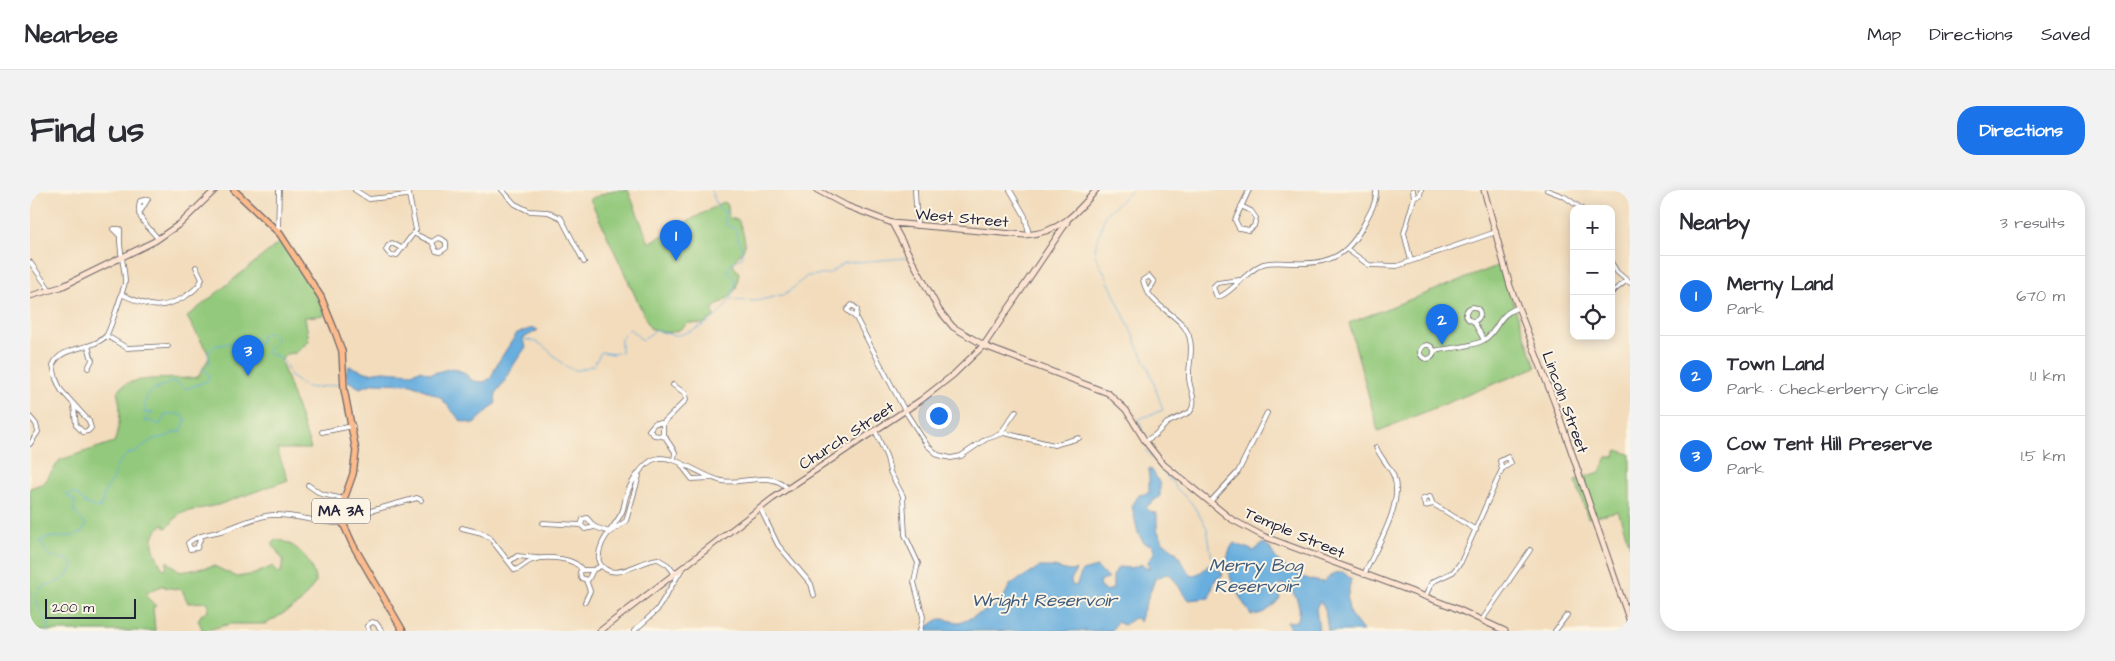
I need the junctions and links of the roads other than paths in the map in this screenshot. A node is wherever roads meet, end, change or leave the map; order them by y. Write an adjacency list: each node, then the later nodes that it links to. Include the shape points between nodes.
1 (214, 190): 31 (main road)
2 (234, 190): 24 (main road, MA 3A)
3 (279, 190): 24 (street)
4 (354, 190): 16 (street, via 369,199)
5 (502, 190): 38 (street, via 510,200 529,211 548,212 561,218)
6 (817, 190): 22 (main road, West Street, via 847,206)
7 (915, 190): 23 (street)
8 (1010, 190): 28 (street, via 1025,216)
9 (1096, 190): 21 (main road, West Street)
10 (1250, 190): 19 (street)
11 (1376, 190): 34 (street, via 1372,209)
12 (1413, 190): 17 (street)
13 (1421, 190): 17 (street, via 1420,195)
14 (1484, 190): 26 (main road, Lincoln Street)
15 (1547, 190): 18 (street)
16 (408, 192): 27 (street)
17 (1414, 198): 36 (street, via 1404,233)
18 (1576, 205)
19 (1242, 206): 19 (street, via 1235,224 1249,230 1256,218)
20 (139, 214): 31 (street)
21 (1067, 222): 25 (main road, West Street); 30 (main road, Church Street)
22 (892, 223): 23 (main road, West Street); 53 (main road, Temple Street, via 944,318)
23 (917, 226): 28 (main road, West Street)
24 (278, 232): 65 (main road, MA 3A, via 321,297 334,329 342,351 344,389)
25 (1045, 232): 28 (main road, West Street); 30 (main road)
26 (1496, 232): 36 (street); 48 (main road, Lincoln Street)
27 (415, 234): 32 (street); 33 (street)
28 (1029, 234)
29 (120, 236): 35 (street)
30 (1056, 236): 53 (main road, Church Street)
31 (158, 239): 35 (main road)
32 (432, 242)
33 (401, 248)
34 (1348, 250): 36 (street, via 1369,265 1397,266); 41 (street, via 1312,264 1264,264)
35 (120, 257): 43 (main road); 46 (street, via 125,282)
36 (1410, 261)
37 (30, 262): 43 (street)
38 (584, 262)
39 (196, 267): 46 (street, via 202,278 199,285 167,305 145,305)
40 (1615, 270): 42 (street)
41 (1238, 280): 41 (street, via 1222,296 1217,297 1213,293 1212,287 1217,283)
42 (1628, 282): 44 (street)
43 (50, 290): 47 (main road)
44 (1615, 290)
45 (1148, 292): 71 (street, via 1154,302 1188,334 1191,346 1189,380 1194,401 1190,412 1167,423)
46 (121, 294): 51 (street)
47 (30, 296)
48 (1517, 308): 52 (street, via 1500,318); 109 (main road, Lincoln Street, via 1555,404)
49 (856, 318): 60 (street)
50 (1474, 322): 52 (street)
51 (107, 336): 54 (street); 55 (street, via 127,348)
52 (1484, 340): 56 (street, via 1474,345 1448,347)
53 (984, 345): 60 (main road, Church Street, via 953,375); 71 (main road, Temple Street, via 1108,393 1126,410)
54 (88, 346): 57 (street, via 92,360); 59 (street, via 60,356 53,365 56,379)
55 (168, 346)
56 (1434, 352)
57 (88, 368)
58 (673, 385): 64 (street, via 685,393 686,400)
59 (74, 406): 59 (street, via 87,417 91,425 88,431 82,432 76,425)
60 (905, 411): 66 (main road, Church Street); 68 (street, via 927,445 944,457 961,456)
61 (1016, 411): 68 (street)
62 (1267, 413): 83 (street, via 1238,472)
63 (30, 417): 72 (street, via 38,432)
64 (662, 423): 69 (street); 69 (street, via 654,422 649,430 654,435)
65 (353, 426): 67 (street); 81 (main road, MA 3A, via 355,465)
66 (875, 430): 80 (main road, Church Street); 115 (street, via 890,472 903,496 905,535 918,563 914,582 923,617)
67 (322, 432)
68 (1000, 434): 70 (street, via 1013,434 1054,445)
69 (666, 437): 74 (street, via 673,447)
70 (1079, 438)
71 (1145, 441): 83 (main road, Temple Street, via 1171,472)
72 (30, 444)
73 (1376, 447): 102 (street, via 1381,460 1394,476 1396,494 1386,528)
74 (674, 460): 75 (street); 77 (street, via 654,459)
75 (680, 465): 78 (street); 78 (street, via 692,479)
76 (1502, 469): 91 (street)
77 (639, 474): 92 (street, via 627,494 624,510); 92 (street, via 626,520)
78 (713, 478): 80 (street, via 731,482 773,480)
79 (308, 485): 81 (street, via 321,494)
80 (787, 488): 85 (main road, Church Street)
81 (344, 499): 86 (main road, MA 3A)
82 (421, 500): 86 (street, via 417,498 368,511 349,517)
83 (1210, 502): 102 (main road, Temple Street, via 1252,532)
84 (1433, 504): 91 (street)
85 (760, 508): 98 (main road, Church Street); 104 (street, via 778,545 811,584)
86 (343, 523): 93 (street, via 270,515); 112 (main road, MA 3A)
87 (543, 523): 88 (street)
88 (581, 525): 89 (street, via 585,529); 89 (street, via 587,518)
89 (595, 527): 92 (street)
90 (462, 528): 96 (street, via 486,535)
91 (1476, 530): 105 (street, via 1460,565 1433,581)
92 (608, 533): 97 (street, via 598,553)
93 (200, 537)
94 (1530, 550): 108 (street)
95 (539, 558): 96 (street, via 521,555); 96 (street, via 518,570); 99 (street, via 573,562)
96 (509, 562)
97 (601, 566): 100 (street); 101 (street, via 620,572 658,559)
98 (683, 567): 101 (main road, Church Street); 114 (street, via 657,610)
99 (582, 570): 100 (street); 103 (street, via 580,576)
100 (593, 570): 103 (street)
101 (675, 574): 113 (main road, Church Street)
102 (1364, 575): 105 (main road, Temple Street)
103 (586, 580): 106 (street, via 590,592)
104 (814, 595)
105 (1425, 597): 108 (main road, Temple Street)
106 (585, 602)
107 (1567, 615): 117 (street)
108 (1482, 620): 116 (main road, Temple Street)
109 (1630, 622)
110 (369, 631): 111 (street, via 367,626 372,622)
111 (382, 631)
112 (403, 631)
113 (600, 631)
114 (634, 631)
115 (920, 631)
116 (1505, 631)
117 (1555, 631)

